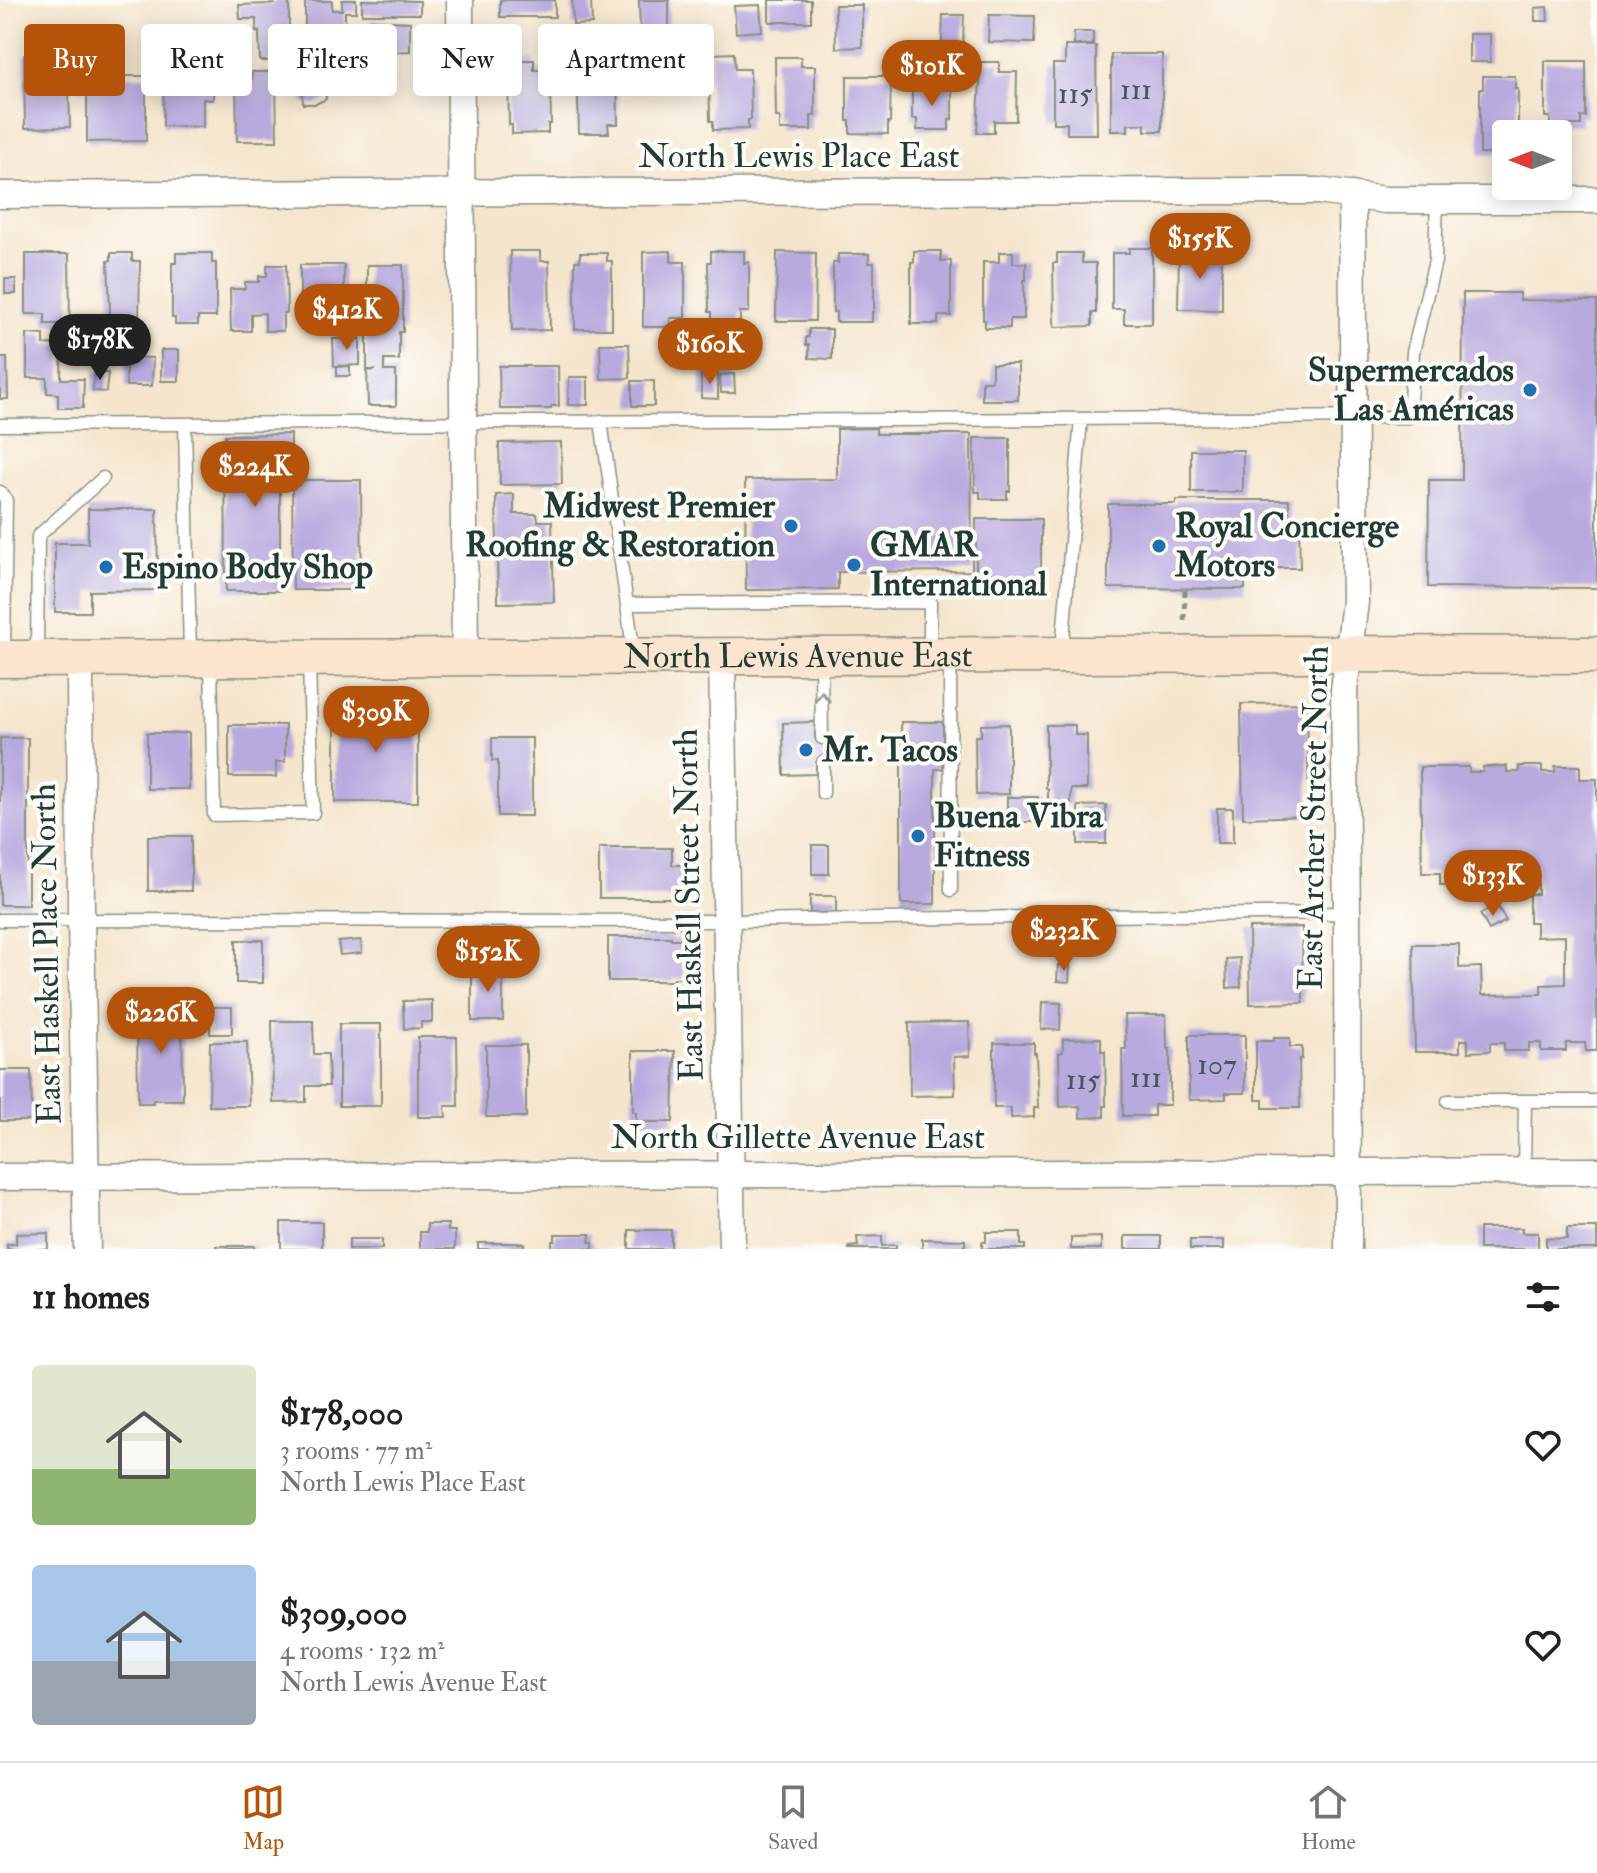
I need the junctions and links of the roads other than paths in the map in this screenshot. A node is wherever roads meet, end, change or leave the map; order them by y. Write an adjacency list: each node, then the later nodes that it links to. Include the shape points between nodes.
1 (460, 0): 2 (street)
2 (461, 193): 3 (street, North Lewis Place East); 4 (street, North Lewis Place East); 9 (street)
3 (0, 195)
4 (1352, 195): 5 (street, North Lewis Place East); 7 (street, East Archer Street North)
5 (1437, 200): 6 (street, North Lewis Place East); 7 (lane, via 1435,261 1413,352 1409,417)
6 (1597, 200)
7 (1354, 417): 8 (lane); 16 (street, East Archer Street North, via 1355,602)
8 (1081, 419): 10 (lane); 18 (lane)
9 (463, 421): 10 (lane); 11 (lane); 22 (street)
10 (601, 421): 15 (lane)
11 (185, 424): 12 (lane); 25 (lane)
12 (0, 425)
13 (103, 478): 27 (lane, via 38,536)
14 (0, 492): 27 (lane, via 6,499)
15 (627, 604): 17 (lane, via 930,602); 23 (lane)
16 (1350, 654): 18 (main road, North Lewis Avenue East); 19 (main road, North Lewis Avenue East); 32 (street, East Archer Street North, via 1344,690)
17 (940, 655): 18 (main road, North Lewis Avenue East); 21 (main road, North Lewis Avenue East); 31 (lane)
18 (1062, 655)
19 (1597, 655)
20 (722, 656): 21 (main road, North Lewis Avenue East); 23 (main road, North Lewis Avenue East); 35 (street, East Haskell Street North)
21 (821, 656): 28 (lane, one-way to 21)
22 (465, 657): 23 (main road, North Lewis Avenue East); 26 (main road, North Lewis Avenue East)
23 (634, 657)
24 (80, 658): 25 (main road, North Lewis Avenue East); 27 (main road, North Lewis Avenue East); 33 (street, East Haskell Place North)
25 (200, 658): 26 (main road, North Lewis Avenue East); 26 (lane, via 214,815 313,813)
26 (309, 658)
27 (14, 659)
28 (822, 738)
29 (823, 762): 30 (lane)
30 (823, 793)
31 (951, 890)
32 (1347, 913): 35 (lane); 39 (street, East Archer Street North)
33 (81, 919): 34 (lane); 35 (lane); 43 (street, East Haskell Place North)
34 (0, 920)
35 (725, 921): 42 (street, East Haskell Street North)
36 (1448, 1101): 37 (lane)
37 (1525, 1101): 38 (lane); 40 (lane)
38 (1597, 1101)
39 (1347, 1171): 40 (street, North Gillette Avenue East); 42 (street, North Gillette Avenue East); 47 (street, East Archer Street North)
40 (1524, 1171): 41 (street, North Gillette Avenue East)
41 (1597, 1171)
42 (730, 1173): 43 (street, North Gillette Avenue East); 46 (street, East Haskell Street North)
43 (85, 1176): 44 (street, North Gillette Avenue East); 45 (street, East Haskell Place North)
44 (0, 1177)
45 (87, 1249)
46 (732, 1249)
47 (1348, 1249)

